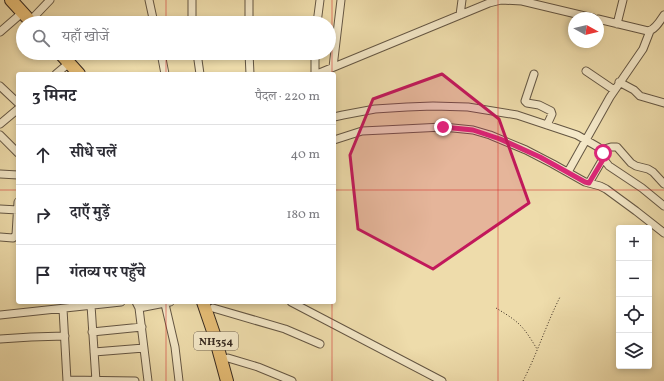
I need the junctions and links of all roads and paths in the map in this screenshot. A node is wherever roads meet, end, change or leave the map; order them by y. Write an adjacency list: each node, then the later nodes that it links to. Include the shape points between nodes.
1 (11, 0): 14 (highway)
2 (50, 0): 15 (street)
3 (149, 0): 16 (street)
4 (192, 0): 17 (street)
5 (249, 0): 18 (street)
6 (320, 0): 19 (street)
7 (341, 0): 25 (street)
8 (462, 0): 12 (street)
9 (623, 0): 21 (street)
10 (542, 3): 11 (street); 12 (street, via 501,0)
11 (573, 12)
12 (460, 15): 33 (street)
13 (664, 15): 23 (street)
14 (25, 16)
15 (31, 16)
16 (152, 16)
17 (192, 16)
18 (249, 16)
19 (319, 16)
20 (604, 21): 21 (street)
21 (617, 24): 23 (street)
22 (16, 25): 24 (street)
23 (650, 31): 43 (street, via 643,48)
24 (0, 32)
25 (336, 42)
26 (66, 60): 32 (highway)
27 (162, 60): 37 (street)
28 (198, 60): 38 (street)
29 (249, 60): 39 (street)
30 (315, 60): 40 (street)
31 (334, 60): 33 (street)
32 (69, 63): 35 (street); 36 (highway)
33 (333, 67): 41 (street)
34 (586, 71): 45 (street)
35 (58, 72)
36 (78, 72)
37 (165, 72)
38 (200, 72)
39 (250, 72)
40 (316, 72)
41 (321, 72)
42 (534, 74): 51 (street, via 525,101 551,111)
43 (620, 82): 45 (street); 47 (street, via 640,96)
44 (0, 86): 46 (street)
45 (614, 90): 54 (street)
46 (16, 101)
47 (664, 103)
48 (16, 111): 50 (street)
49 (336, 117): 51 (street, via 375,109 468,107 517,115)
50 (0, 124)
51 (547, 125): 54 (street)
52 (0, 135): 56 (street)
53 (336, 139): 58 (street, via 362,131 443,127 468,130 482,132 510,143)
54 (586, 139): 55 (street); 58 (street)
55 (601, 150): 57 (street); 62 (street, via 611,146 616,148 631,163 653,172)
56 (16, 151)
57 (604, 158): 61 (street); 63 (street, via 609,166)
58 (568, 172): 61 (street)
59 (0, 174): 60 (street)
60 (16, 175)
61 (589, 183): 66 (street, via 612,193)
62 (664, 184)
63 (664, 206)
64 (0, 208): 65 (street)
65 (16, 210)
66 (664, 233)
67 (16, 236): 68 (street)
68 (0, 237)
69 (560, 297): 86 (path)
70 (101, 304): 75 (street)
71 (153, 304): 76 (street)
72 (168, 304): 94 (street)
73 (209, 304): 84 (street, via 285,329); 88 (highway, NH354); 95 (highway, NH354)
74 (295, 304): 98 (street)
75 (91, 305): 78 (street); 81 (street)
76 (138, 305): 80 (street)
77 (496, 308): 86 (path, via 520,325)
78 (63, 309): 79 (street); 82 (street)
79 (0, 315)
80 (142, 327): 81 (street); 85 (street)
81 (92, 332): 87 (street)
82 (65, 336): 83 (street); 90 (street)
83 (0, 339)
84 (320, 344)
85 (144, 348): 87 (street); 93 (street)
86 (537, 350): 99 (path)
87 (94, 352): 89 (street)
88 (228, 358): 96 (highway, NH354); 97 (street)
89 (96, 380): 90 (street); 91 (street)
90 (67, 381)
91 (123, 381): 92 (street)
92 (135, 381)
93 (148, 381)
94 (179, 381)
95 (227, 381)
96 (234, 381)
97 (292, 381)
98 (442, 381)
99 (522, 381)

